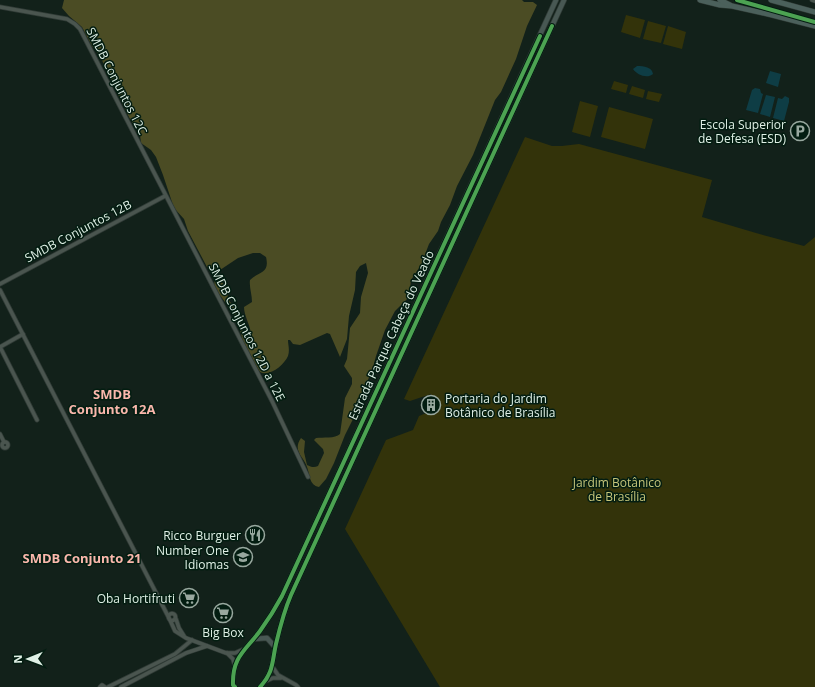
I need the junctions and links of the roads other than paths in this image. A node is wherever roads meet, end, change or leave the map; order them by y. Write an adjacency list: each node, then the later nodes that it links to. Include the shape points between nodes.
1 (556, 0): 10 (main road, Estrada Parque Cabeça do Veado)
2 (564, 0): 11 (main road, Estrada Parque Cabeça do Veado)
3 (700, 0): 6 (highway)
4 (720, 0): 6 (highway)
5 (771, 0): 8 (highway)
6 (732, 6): 9 (highway)
7 (0, 7): 14 (street, SMDB Conjuntos 12C, via 67,19 80,29)
8 (815, 12)
9 (815, 26)
10 (491, 143): 11 (main road); 12 (main road, Estrada Parque Cabeça do Veado)
11 (498, 146): 13 (main road, Estrada Parque Cabeça do Veado)
12 (487, 150): 13 (main road); 28 (main road, Estrada Parque Cabeça do Veado, via 282,596)
13 (494, 153): 31 (main road, Estrada Parque Cabeça do Veado, via 312,547 286,608)
14 (165, 196): 15 (street, SMDB Conjuntos 12B); 22 (street, SMDB Conjuntos 12D a 12E, via 272,401)
15 (0, 284)
16 (0, 290): 17 (street)
17 (23, 334): 18 (street); 23 (street)
18 (0, 347): 19 (street)
19 (38, 420)
20 (0, 434): 21 (street)
21 (4, 442)
22 (308, 477)
23 (162, 604): 24 (street); 25 (street)
24 (172, 614): 25 (street); 26 (street)
25 (169, 619): 26 (street); 27 (street, via 175,631)
26 (176, 619): 27 (street, via 180,632)
27 (186, 638): 29 (street)
28 (254, 639): 31 (main road, via 267,638); 32 (main road, Estrada Parque Cabeça do Veado)
29 (192, 640): 30 (street); 40 (street, via 175,654)
30 (207, 646): 33 (street); 41 (street, via 186,653)
31 (275, 647): 35 (main road, Estrada Parque Cabeça do Veado)
32 (244, 649): 33 (street); 34 (main road, Estrada Parque Cabeça do Veado)
33 (226, 653): 34 (street, via 233,659)
34 (235, 666): 39 (main road)
35 (272, 666): 36 (street); 37 (main road, Estrada Parque Cabeça do Veado)
36 (282, 678): 37 (street); 43 (street)
37 (264, 682): 42 (main road, Estrada Parque Cabeça do Veado)
38 (102, 686): 40 (street)
39 (234, 686)
40 (109, 687)
41 (121, 687)
42 (260, 687)
43 (298, 687)

